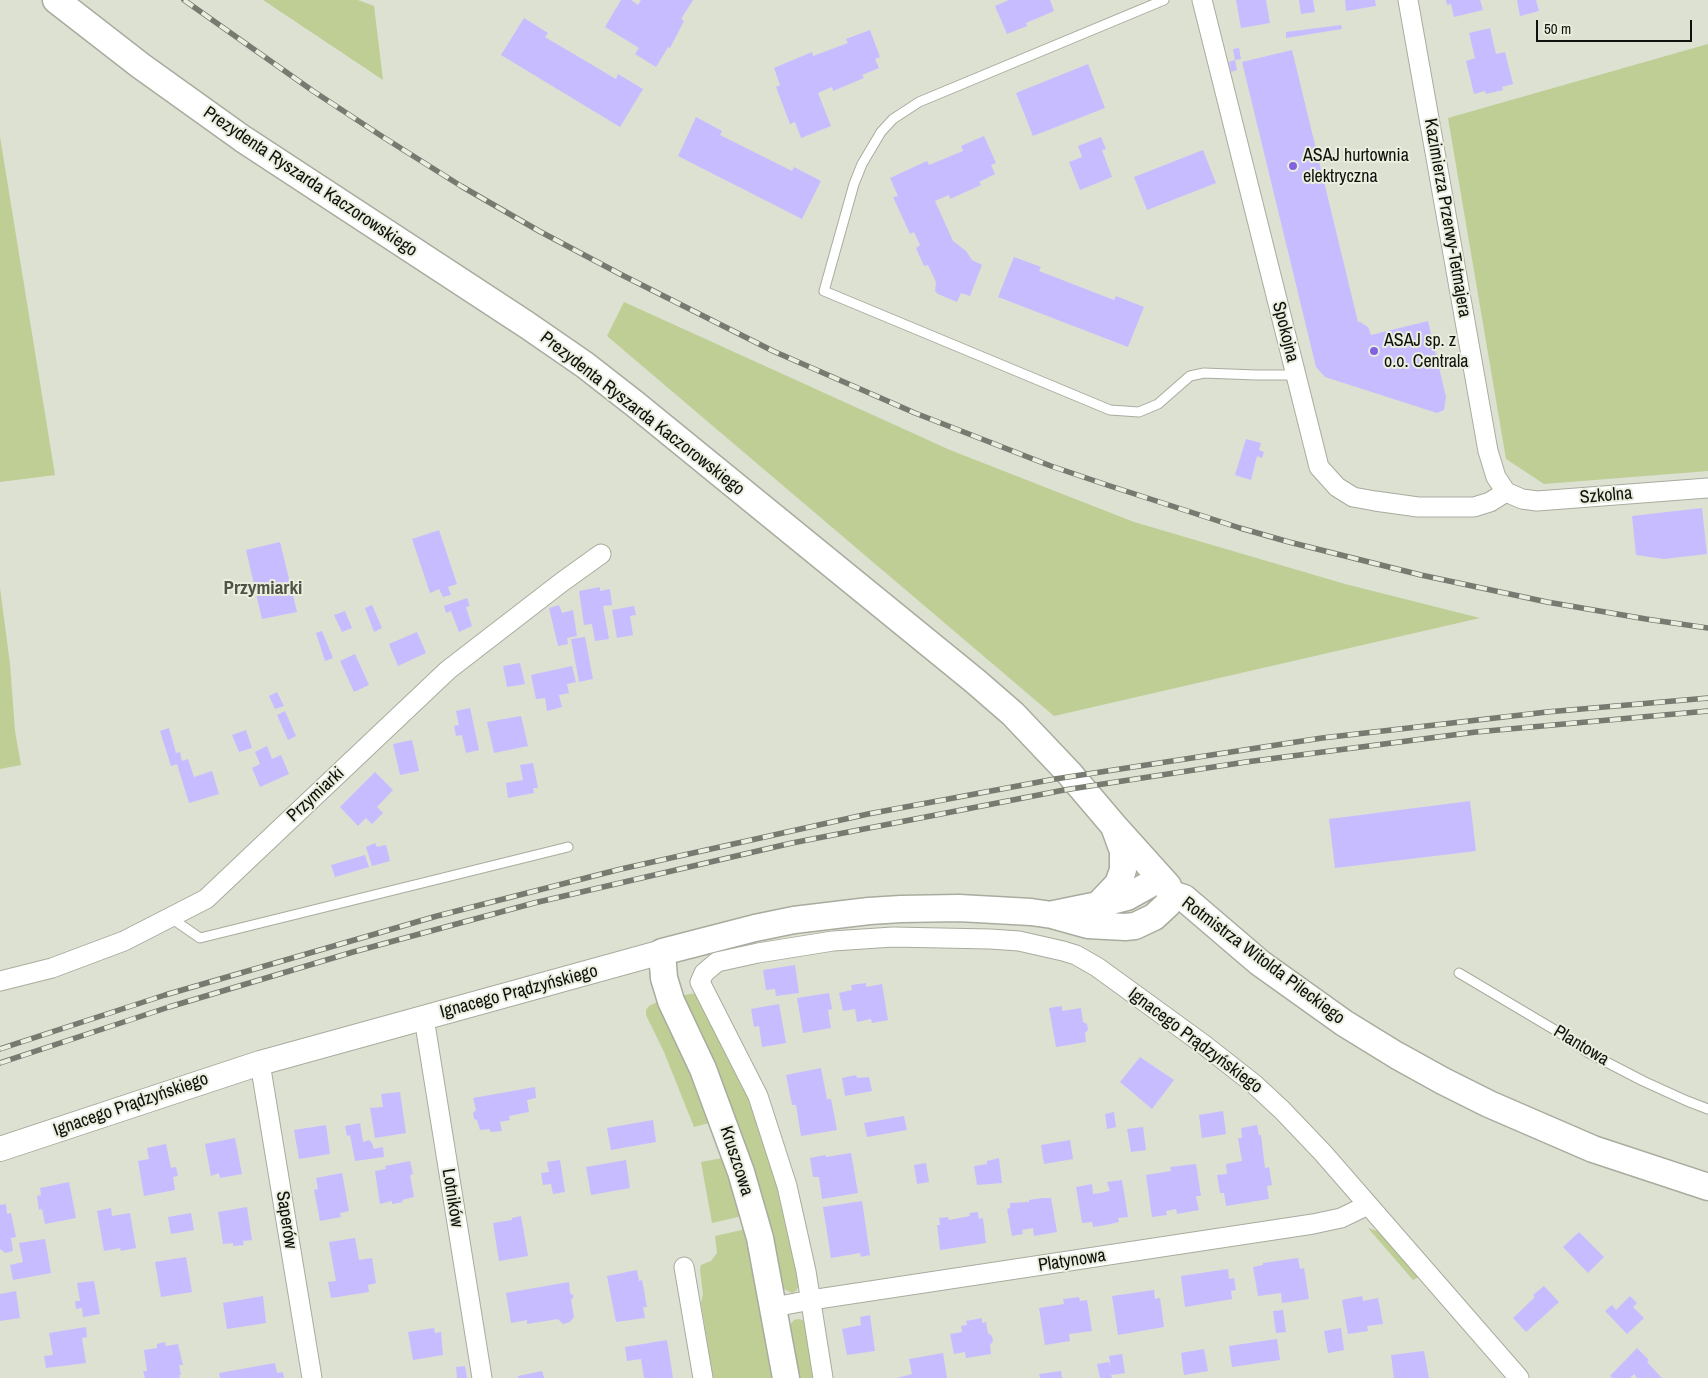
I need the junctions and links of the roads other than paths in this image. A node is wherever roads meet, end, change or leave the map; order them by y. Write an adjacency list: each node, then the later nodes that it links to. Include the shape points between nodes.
1 (56, 0): 9 (main road, Prezydenta Ryszarda Kaczorowskiego, via 212,118 534,330 635,404 1013,714)
2 (1164, 0): 5 (lane, via 919,102 893,119 881,132 862,164 824,291 1110,410 1139,412 1158,404 1190,376 1204,372)
3 (1202, 0): 5 (street, Spokojna)
4 (1408, 0): 7 (street, Kazimierza Przerwy-Tetmajera, via 1488,452 1496,477)
5 (1296, 375): 7 (street, Spokojna, via 1319,467 1337,487 1353,497 1418,507 1474,507)
6 (1708, 488): 7 (street, Szkolna, via 1538,501)
7 (1506, 492)
8 (601, 554): 14 (street, Przymiarki, via 448,670 206,899)
9 (1114, 826): 11 (main road, Prezydenta Ryszarda Kaczorowskiego); 12 (main road, via 1123,851 1123,870 1118,884)
10 (568, 846): 14 (lane, via 200,938)
11 (1166, 886): 12 (main road, Ignacego Prądzyńskiego); 13 (main road, Ignacego Prądzyńskiego, via 1168,904 1154,917 1135,926 1088,925); 22 (main road, Rotmistrza Witolda Pileckiego, via 1260,963 1396,1055 1497,1108 1593,1149)
12 (1098, 905): 13 (main road, Ignacego Prądzyńskiego)
13 (1052, 915): 15 (main road, Ignacego Prądzyńskiego, via 958,908 869,911 784,922)
14 (170, 918): 17 (street, Przymiarki, via 124,941 52,968)
15 (662, 952): 18 (street, Ignacego Prądzyńskiego); 26 (main road, Kruszcowa, via 670,1001 703,1069 741,1172 760,1238)
16 (1459, 973): 20 (lane, Plantowa, via 1587,1052)
17 (0, 981)
18 (424, 1018): 19 (street, Ignacego Prądzyńskiego); 28 (street, Lotników)
19 (260, 1063): 21 (street, Ignacego Prądzyńskiego); 27 (street, Saperów)
20 (1708, 1109)
21 (0, 1149)
22 (1708, 1187)
23 (1368, 1205): 25 (street, Platynowa, via 1341,1218 1313,1224); 25 (street, Ignacego Prądzyńskiego, via 1307,1136 1254,1084 1098,967 1076,955 1019,941 893,937 832,941 758,953 717,962 704,973 700,982 758,1096 792,1204); 32 (street, Ignacego Prądzyńskiego)
24 (684, 1267): 29 (street)
25 (810, 1300): 26 (street, Platynowa); 31 (street)
26 (774, 1307): 30 (main road, Kruszcowa)
27 (312, 1378)
28 (482, 1378)
29 (703, 1378)
30 (786, 1378)
31 (823, 1378)
32 (1519, 1378)

